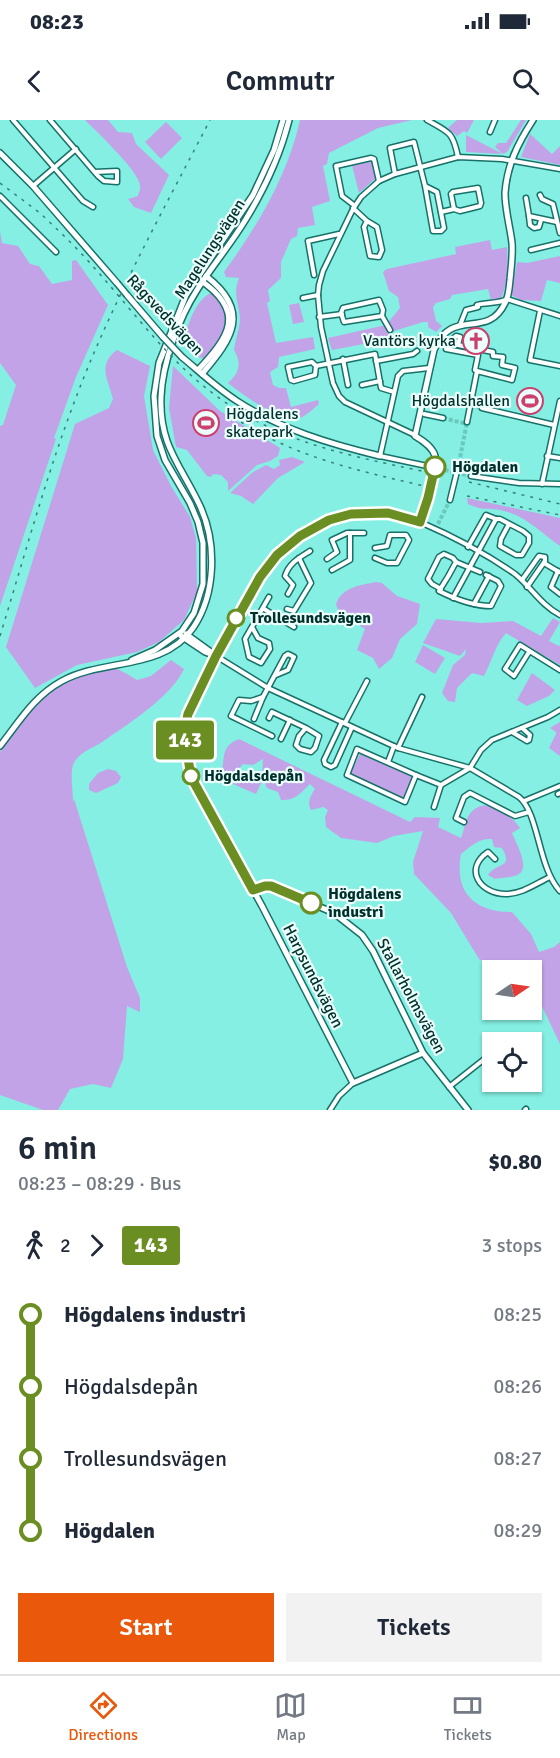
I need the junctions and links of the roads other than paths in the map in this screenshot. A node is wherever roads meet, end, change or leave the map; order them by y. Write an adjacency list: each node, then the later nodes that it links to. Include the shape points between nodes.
1 (13, 120): 15 (street)
2 (50, 120): 10 (street)
3 (283, 120): 39 (street, Magelungsvägen, via 253,195)
4 (289, 120): 39 (street, Magelungsvägen, via 277,161 246,221)
5 (427, 120): 8 (street)
6 (495, 120): 9 (street)
7 (533, 120): 13 (street)
8 (434, 121): 12 (street, via 454,138)
9 (490, 132)
10 (76, 149): 15 (street); 17 (street)
11 (0, 153): 20 (street, Rågsvedsvägen)
12 (458, 157): 13 (street); 14 (street)
13 (510, 160): 16 (street); 42 (street, via 505,195 512,245)
14 (421, 166): 18 (street); 18 (street, via 414,142 391,146); 21 (street)
15 (54, 168): 20 (street); 25 (street)
16 (560, 169)
17 (95, 172): 17 (street, via 104,181 117,182 117,171)
18 (394, 174): 19 (street)
19 (379, 181): 26 (street); 26 (street, via 374,159 336,166 342,196)
20 (33, 186): 58 (street, Rågsvedsvägen, bridge, via 163,337)
21 (425, 186): 28 (street, via 437,192); 28 (street, via 434,232 444,228)
22 (540, 195): 32 (street, via 553,204)
23 (0, 196): 37 (street)
24 (525, 198): 29 (street)
25 (93, 207)
26 (354, 207): 31 (street); 34 (street)
27 (454, 209): 27 (street, via 480,206 478,188 452,193); 28 (street)
28 (441, 212)
29 (529, 216): 30 (street); 30 (street, via 534,228 539,227)
30 (541, 220): 32 (street)
31 (367, 221): 31 (street, via 364,227 370,256 379,257 382,250 377,227)
32 (557, 222): 33 (street)
33 (560, 233)
34 (340, 234): 38 (street, via 308,241); 40 (street, via 323,271)
35 (560, 243): 36 (street)
36 (531, 250)
37 (56, 252)
38 (314, 274)
39 (202, 277): 58 (street, via 224,294 233,327 222,350); 113 (street, Magelungsvägen, via 182,305 156,374 154,396 159,444 193,507 202,536 202,592 194,613); 114 (street, Magelungsvägen, via 164,372 161,398 166,443 200,506 209,540 209,591 203,610)
40 (318, 296): 41 (street); 47 (street)
41 (303, 298)
42 (507, 299): 43 (street); 48 (street, via 491,320); 48 (street, via 466,310)
43 (540, 311): 46 (street); 55 (street, via 530,360)
44 (342, 314): 45 (street, via 346,323); 45 (street, via 343,308 380,300); 47 (street)
45 (382, 316): 49 (street)
46 (560, 316)
47 (319, 317): 53 (street)
48 (460, 325): 56 (street, via 441,335)
49 (390, 330)
50 (417, 351): 52 (street)
51 (344, 359): 52 (street, via 375,354); 53 (street); 60 (street)
52 (376, 361): 59 (street)
53 (328, 363): 54 (street); 70 (street, via 339,396)
54 (316, 366): 54 (street, via 312,362 289,366 291,380 315,375)
55 (560, 366)
56 (429, 368): 62 (street, via 400,373); 72 (street)
57 (477, 371): 57 (street, via 512,380 514,368 502,365 503,357 493,356 493,352 458,345 460,337 456,336 446,349 478,355); 69 (street)
58 (200, 372): 73 (street, Rågsvedsvägen, via 272,421)
59 (380, 381): 61 (street); 62 (street, via 381,388)
60 (348, 385)
61 (362, 385)
62 (394, 392): 70 (street)
63 (560, 401): 71 (street)
64 (482, 408): 65 (street)
65 (493, 411): 67 (street); 71 (street)
66 (424, 414): 68 (street)
67 (493, 417)
68 (443, 418)
69 (467, 422)
70 (388, 423): 72 (street); 73 (street)
71 (554, 425): 74 (street)
72 (416, 436): 83 (street, via 436,458)
73 (380, 456): 76 (street)
74 (547, 456): 75 (street); 79 (street)
75 (560, 458)
76 (427, 466)
77 (477, 469): 81 (street, via 459,464)
78 (471, 476): 79 (street)
79 (542, 484): 80 (street)
80 (560, 484)
81 (450, 500)
82 (496, 519): 84 (street); 87 (street, via 486,515); 90 (street)
83 (420, 522): 87 (street, Harpsundsvägen); 116 (street, Harpsundsvägen, via 388,513 351,514 329,520 300,536 270,563)
84 (509, 524): 84 (street, via 529,536 522,555 500,546)
85 (350, 532): 86 (street); 93 (street, via 332,540 337,552); 97 (street, via 350,560)
86 (364, 532)
87 (468, 547): 90 (street, Harpsundsvägen)
88 (375, 548): 92 (street, via 387,546 390,535 406,535 409,540 397,563)
89 (310, 551): 91 (street)
90 (478, 553): 96 (street); 100 (street, Harpsundsvägen)
91 (299, 558): 103 (street, via 285,574 293,585); 109 (street, via 311,584 294,611)
92 (375, 558)
93 (327, 559)
94 (456, 562): 96 (street); 102 (street); 102 (street, via 446,555 439,557 428,579)
95 (544, 563): 99 (street); 100 (street, via 545,557 539,556); 101 (street)
96 (468, 568): 98 (street); 106 (street)
97 (332, 570)
98 (480, 572)
99 (559, 572): 104 (street, via 551,587)
100 (522, 580): 101 (street, Harpsundsvägen)
101 (527, 587): 110 (street, Harpsundsvägen)
102 (441, 589): 106 (street)
103 (288, 594)
104 (560, 594)
105 (269, 597): 108 (street)
106 (453, 597): 107 (street)
107 (474, 604): 107 (street, via 488,575 498,581 501,586 492,604)
108 (263, 609): 111 (street); 112 (street)
109 (288, 609)
110 (560, 615)
111 (252, 627): 111 (street, via 258,638 269,643 270,649 261,663 249,657 245,639)
112 (294, 627)
113 (180, 632): 114 (street); 117 (street, Magelungsvägen, via 155,650)
114 (185, 637): 116 (street); 117 (street, Magelungsvägen, via 159,656)
115 (530, 651): 115 (street, via 520,645 505,669 514,676); 118 (street)
116 (216, 656): 121 (street); 148 (street, Harpsundsvägen, via 188,714 184,732 186,755 191,777)
117 (127, 662): 135 (street, Magelungsvägen, via 76,675 45,691)
118 (560, 670)
119 (276, 675): 119 (street, via 288,670 294,656 287,654); 121 (street)
120 (367, 681): 128 (street)
121 (268, 688): 122 (street); 128 (street)
122 (263, 697): 125 (street); 133 (street, via 237,700 231,716)
123 (422, 697): 136 (street)
124 (560, 710): 131 (street)
125 (254, 718)
126 (269, 718): 127 (street, via 272,712)
127 (290, 720): 130 (street); 134 (street)
128 (343, 722): 129 (street); 129 (street, via 324,760 328,766 334,765)
129 (352, 727): 136 (street)
130 (306, 728): 130 (street, via 296,745 311,752 319,736)
131 (521, 728): 132 (street); 132 (street, via 530,735 529,740)
132 (511, 732): 138 (street, via 487,744)
133 (272, 736)
134 (281, 739)
135 (0, 746)
136 (396, 747): 137 (street); 138 (street)
137 (388, 762): 139 (street); 139 (street, via 357,749 347,775 405,802)
138 (471, 768): 140 (street); 142 (street)
139 (416, 775): 140 (street)
140 (441, 785): 143 (street)
141 (560, 786): 142 (street)
142 (524, 801): 144 (street)
143 (434, 807)
144 (529, 812): 145 (street, via 515,816 470,793 464,796 456,818); 147 (street)
145 (464, 822)
146 (495, 859): 147 (street, via 488,852 481,856 476,863 477,878 484,887 502,894 518,893)
147 (550, 878): 149 (street)
148 (253, 890): 150 (street, Stallarholmsvägen, via 265,886 280,890 334,913 357,930 372,951); 152 (street, Harpsundsvägen)
149 (560, 891)
150 (423, 1053): 152 (street); 153 (street, Stallarholmsvägen)
151 (482, 1061): 153 (street)
152 (353, 1083): 154 (street)
153 (449, 1087): 155 (street, Stallarholmsvägen)
154 (330, 1110)
155 (468, 1110)

